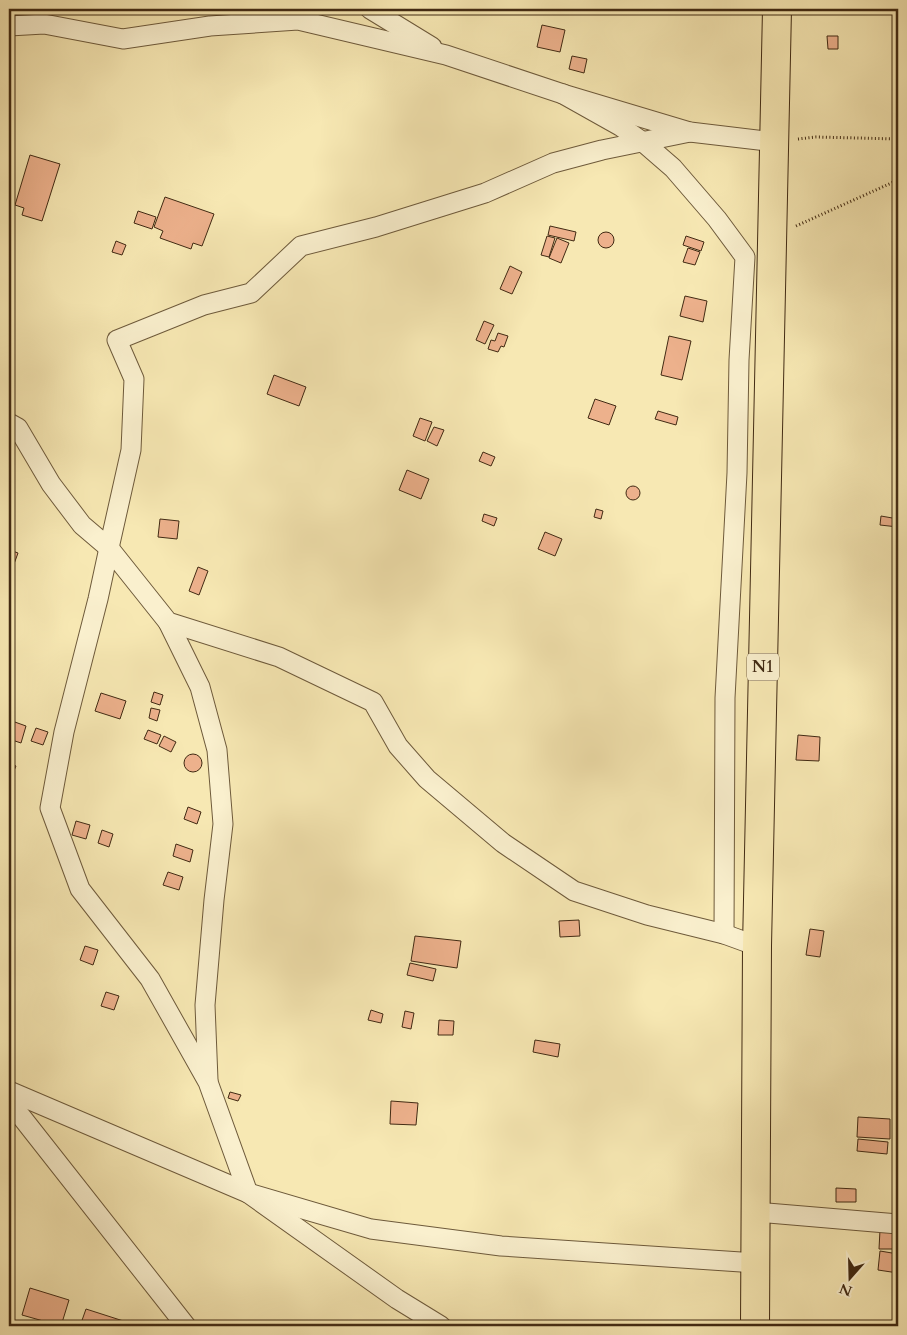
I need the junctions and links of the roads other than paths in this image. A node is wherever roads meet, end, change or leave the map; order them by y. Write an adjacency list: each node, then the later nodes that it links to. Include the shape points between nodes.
1 (370, 9): 4 (street)
2 (777, 9): 8 (main road, N1)
3 (9, 26): 4 (street, via 44,24 123,39 210,26 298,20)
4 (446, 55): 5 (street)
5 (563, 94): 6 (street); 7 (street)
6 (690, 132): 7 (street); 8 (street)
7 (643, 142): 10 (street, via 553,163 484,193 301,246 251,293 204,305 117,340 134,379 131,450); 12 (street, via 673,168 745,257 725,698)
8 (775, 142): 13 (main road, N1)
9 (12, 421): 10 (street, via 51,484 82,525)
10 (109, 548): 11 (street); 14 (street, via 64,732 50,808 80,889 150,979)
11 (168, 622): 12 (street, via 279,657 373,702 398,746 427,779 502,843 574,891 647,915); 14 (street, via 200,687 217,750 223,824 205,1005)
12 (724, 934): 13 (street)
13 (758, 946): 18 (main road, N1)
14 (208, 1082): 17 (street)
15 (9, 1091): 17 (street)
16 (9, 1101): 21 (street)
17 (248, 1194): 20 (street, via 371,1229 501,1246); 22 (street)
18 (756, 1212): 19 (street); 20 (main road, N1)
19 (898, 1224)
20 (756, 1263): 23 (main road, N1)
21 (186, 1326)
22 (441, 1326)
23 (755, 1326)

